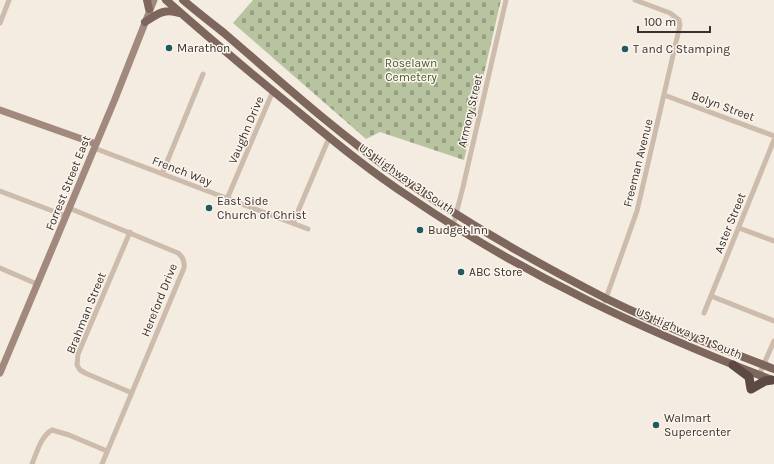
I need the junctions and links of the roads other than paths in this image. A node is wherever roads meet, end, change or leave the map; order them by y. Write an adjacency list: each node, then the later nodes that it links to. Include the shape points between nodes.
1 (9, 0): 11 (street)
2 (147, 0): 8 (main road)
3 (154, 0): 8 (main road, Forrest Street East)
4 (166, 0): 9 (main road, US Highway 31 South)
5 (506, 0): 24 (street, Armory Street)
6 (635, 0): 14 (street, Freeman Avenue, via 670,13 679,20)
7 (186, 2): 24 (main road, US Highway 31 South, via 362,148)
8 (149, 9): 10 (main road, Forrest Street East)
9 (181, 14): 10 (main road, via 172,11 159,12); 13 (main road, US Highway 31 South)
10 (145, 22): 19 (main road, Forrest Street East)
11 (0, 24)
12 (203, 74): 20 (street)
13 (273, 91): 17 (main road, US Highway 31 South); 22 (street, Vaughn Drive)
14 (664, 95): 16 (street, Bolyn Street); 35 (street, Freeman Avenue, via 637,211)
15 (0, 110): 19 (main road)
16 (774, 136)
17 (329, 138): 26 (street); 27 (main road, US Highway 31 South, via 380,177)
18 (774, 140): 28 (street, Aster Street)
19 (95, 146): 20 (street, French Way); 23 (main road, Forrest Street East)
20 (162, 174): 22 (street, French Way)
21 (0, 191): 25 (street)
22 (228, 199): 26 (street, French Way)
23 (69, 208): 25 (main road, Forrest Street East); 30 (street, Hereford Drive)
24 (455, 214): 27 (street, Armory Street); 35 (main road, US Highway 31 South)
25 (66, 216): 33 (main road, Forrest Street East)
26 (294, 223): 29 (street, French Way)
27 (453, 226): 36 (main road, US Highway 31 South, via 485,246)
28 (739, 228): 31 (street); 34 (street, Aster Street)
29 (308, 229)
30 (130, 232): 46 (street, Hereford Drive, via 178,253 185,262); 46 (street, Brahman Street, via 78,354 77,365 85,373)
31 (774, 241)
32 (0, 268): 33 (street)
33 (37, 284): 43 (main road, Forrest Street East)
34 (711, 296): 37 (street, Aster Street); 38 (street)
35 (606, 298): 36 (street, Freeman Avenue); 41 (main road, US Highway 31 South)
36 (602, 308): 40 (main road, US Highway 31 South)
37 (704, 313)
38 (774, 321)
39 (774, 341): 41 (street)
40 (733, 365): 44 (main road, US Highway 31 South); 45 (highway, via 749,377 751,389 765,381)
41 (764, 366): 42 (main road, US Highway 31 South); 44 (street)
42 (774, 370)
43 (0, 373)
44 (760, 375): 45 (main road, US Highway 31 South)
45 (773, 380)
46 (132, 393): 47 (street, Hereford Drive)
47 (107, 451): 48 (street, via 52,430 43,438); 49 (street, Hereford Drive)
48 (32, 464)
49 (102, 464)

